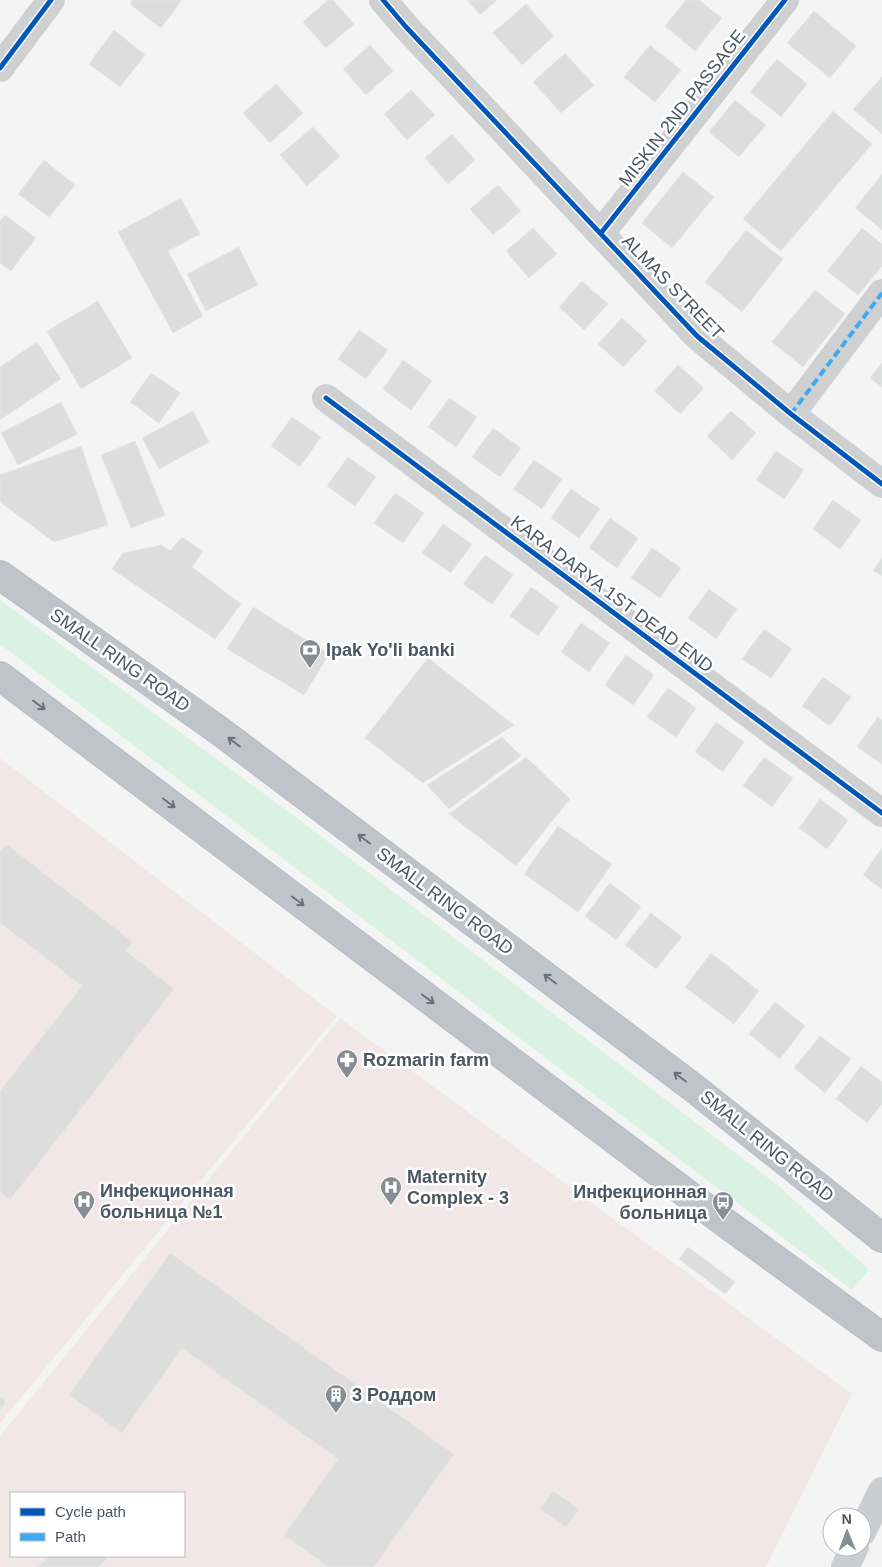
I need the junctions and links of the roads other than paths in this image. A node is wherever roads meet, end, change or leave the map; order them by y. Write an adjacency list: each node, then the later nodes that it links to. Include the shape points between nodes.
1 (51, 0): 4 (street)
2 (383, 0): 5 (street, ALMAS STREET)
3 (785, 0): 5 (street, MISKIN 2ND PASSAGE)
4 (0, 68)
5 (601, 233): 8 (street, ALMAS STREET, via 697,336)
6 (882, 293): 8 (street)
7 (326, 398): 12 (street, KАRA DARYA 1ST DEAD END)
8 (791, 414): 9 (street, ALMAS STREET)
9 (882, 484)
10 (0, 575): 13 (highway, SMALL RING ROAD, one-way to 10, via 696,1089 244,749)
11 (0, 676): 14 (highway, one-way to 14, via 723,1221)
12 (882, 813)
13 (882, 1238)
14 (882, 1336)
15 (882, 1491): 16 (main road)
16 (872, 1512)

